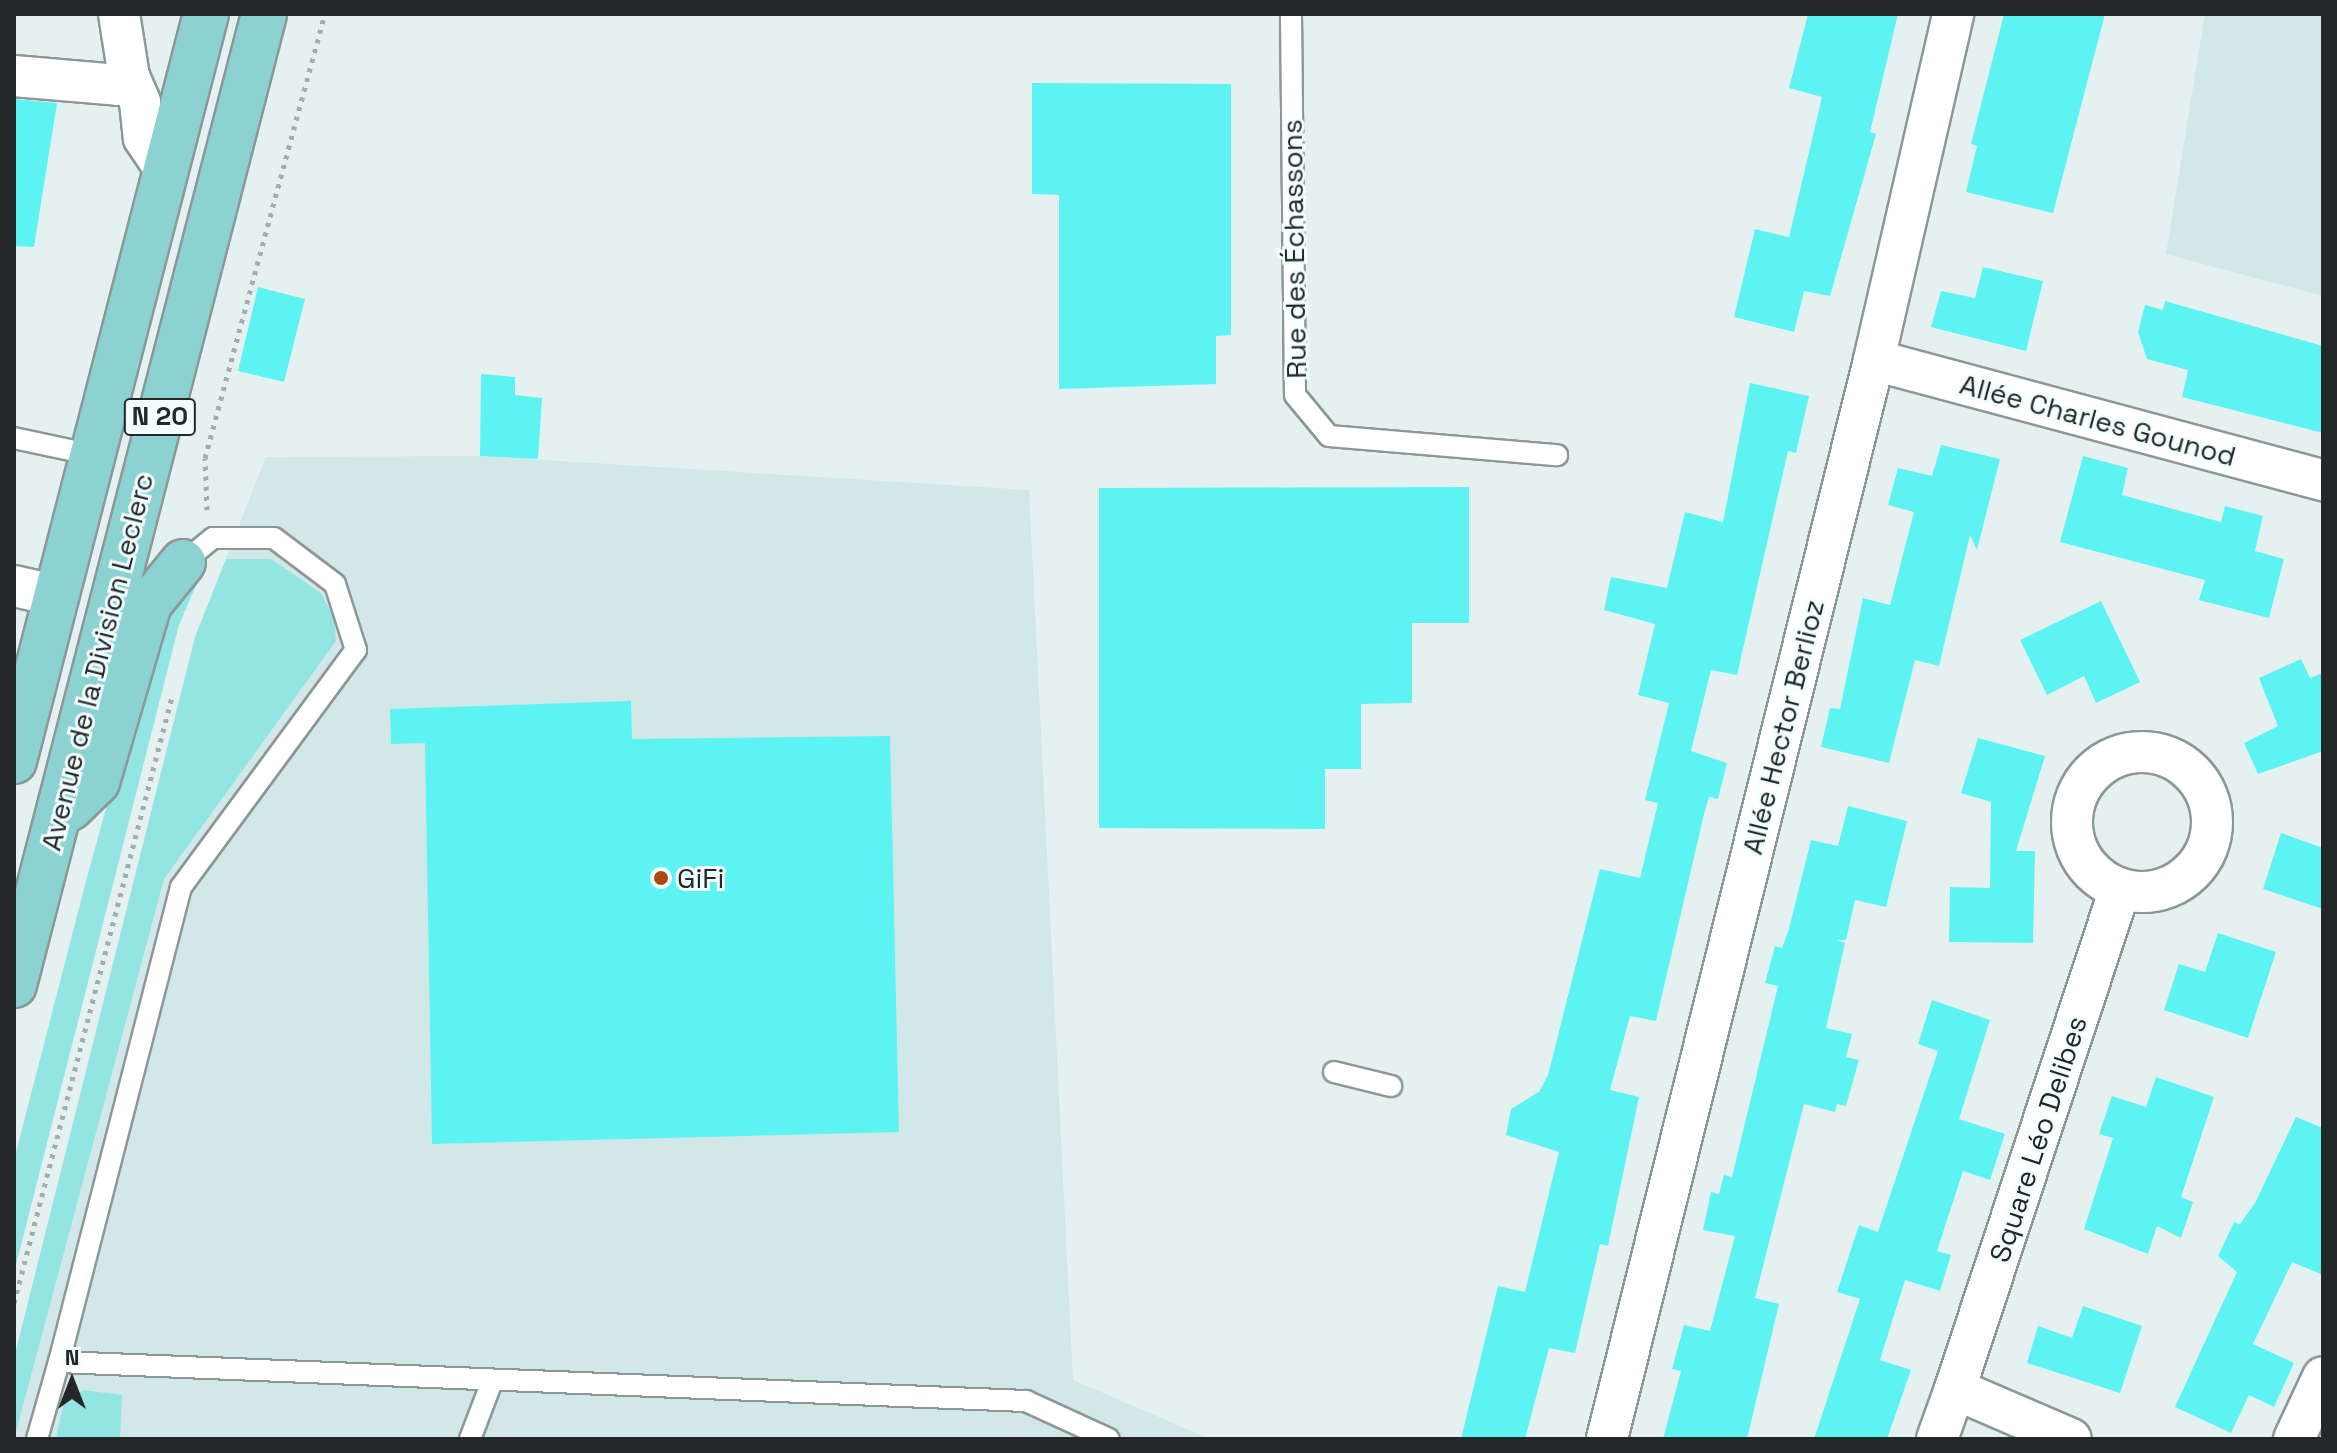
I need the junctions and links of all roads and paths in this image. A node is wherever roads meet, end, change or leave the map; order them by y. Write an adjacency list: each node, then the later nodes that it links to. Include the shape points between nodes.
1 (119, 14): 8 (street)
2 (206, 14): 9 (main road, Avenue de la Division Leclerc / N 20)
3 (264, 14): 21 (main road, Avenue de la Division Leclerc / N 20)
4 (325, 14): 15 (path, via 205,458)
5 (1291, 14): 13 (lane, Rue des Échassons, via 1295,395 1329,436)
6 (1953, 14): 10 (street, Allée Hector Berlioz)
7 (14, 76): 8 (street, via 95,87)
8 (129, 77): 9 (street, via 140,102 144,138)
9 (167, 172): 12 (main road, Avenue de la Division Leclerc / N 20)
10 (1874, 360): 14 (street, Allée Charles Gounod); 34 (street, Allée Hector Berlioz)
11 (14, 438): 12 (lane)
12 (93, 455): 18 (main road, Avenue de la Division Leclerc / N 20)
13 (1557, 455)
14 (2323, 480)
15 (207, 517)
16 (183, 562): 21 (main road, via 149,604 97,782); 27 (lane, via 213,538 274,538 335,584 356,650 181,887)
17 (14, 586): 18 (street)
18 (58, 596): 20 (main road, Avenue de la Division Leclerc / N 20)
19 (173, 692): 26 (path)
20 (14, 761)
21 (56, 821): 23 (main road, Avenue de la Division Leclerc / N 20)
22 (2120, 889): 30 (street, Square Léo Delibes)
23 (14, 985)
24 (1334, 1072): 25 (lane)
25 (1391, 1086)
26 (14, 1303)
27 (59, 1362): 29 (lane); 31 (lane)
28 (2323, 1377): 37 (street)
29 (491, 1384): 32 (lane); 33 (lane, via 1026,1401)
30 (1955, 1389): 35 (street, Square Léo Delibes); 36 (street)
31 (37, 1439)
32 (470, 1439)
33 (1109, 1439)
34 (1607, 1439)
35 (1937, 1439)
36 (2071, 1439)
37 (2294, 1439)

